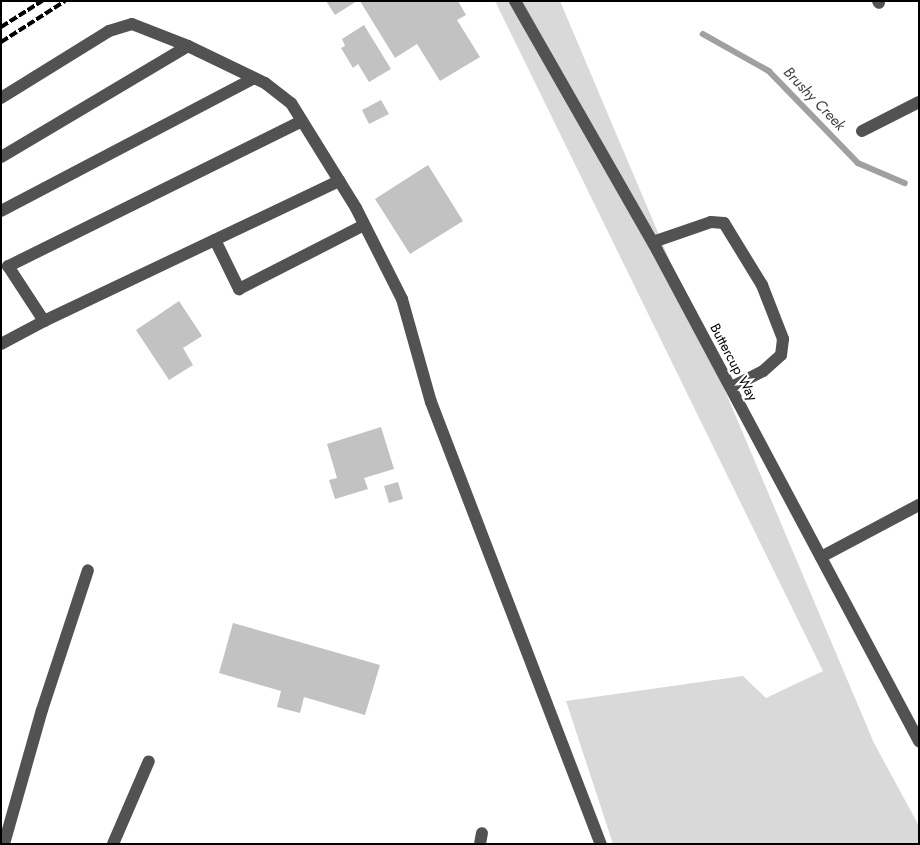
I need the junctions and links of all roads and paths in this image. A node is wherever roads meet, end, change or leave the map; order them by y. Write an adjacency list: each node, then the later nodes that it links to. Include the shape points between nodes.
1 (516, 1): 13 (street, Buttercup Way)
2 (188, 46): 3 (street); 4 (street, via 132,24 109,31); 8 (street)
3 (252, 79): 6 (street, via 265,83 291,103); 10 (street)
4 (1, 98)
5 (919, 102): 7 (street)
6 (302, 121): 9 (street); 15 (street)
7 (862, 131)
8 (1, 157)
9 (339, 181): 11 (street); 12 (street)
10 (1, 211)
11 (364, 225): 12 (street, via 239,289); 26 (street, via 402,299 431,402)
12 (215, 240): 16 (street)
13 (653, 242): 18 (street, Buttercup Way); 18 (street, via 711,222 724,223 734,234 762,285 783,339 781,355 763,371)
14 (1, 255): 15 (street)
15 (8, 266): 16 (street)
16 (44, 321): 17 (street)
17 (1, 344)
18 (731, 387): 20 (street, Buttercup Way)
19 (919, 505): 20 (street)
20 (821, 557): 22 (street, Buttercup Way)
21 (88, 570): 24 (street, via 42,710)
22 (919, 741)
23 (149, 762): 25 (street)
24 (4, 844)
25 (113, 844)
26 (601, 844)

